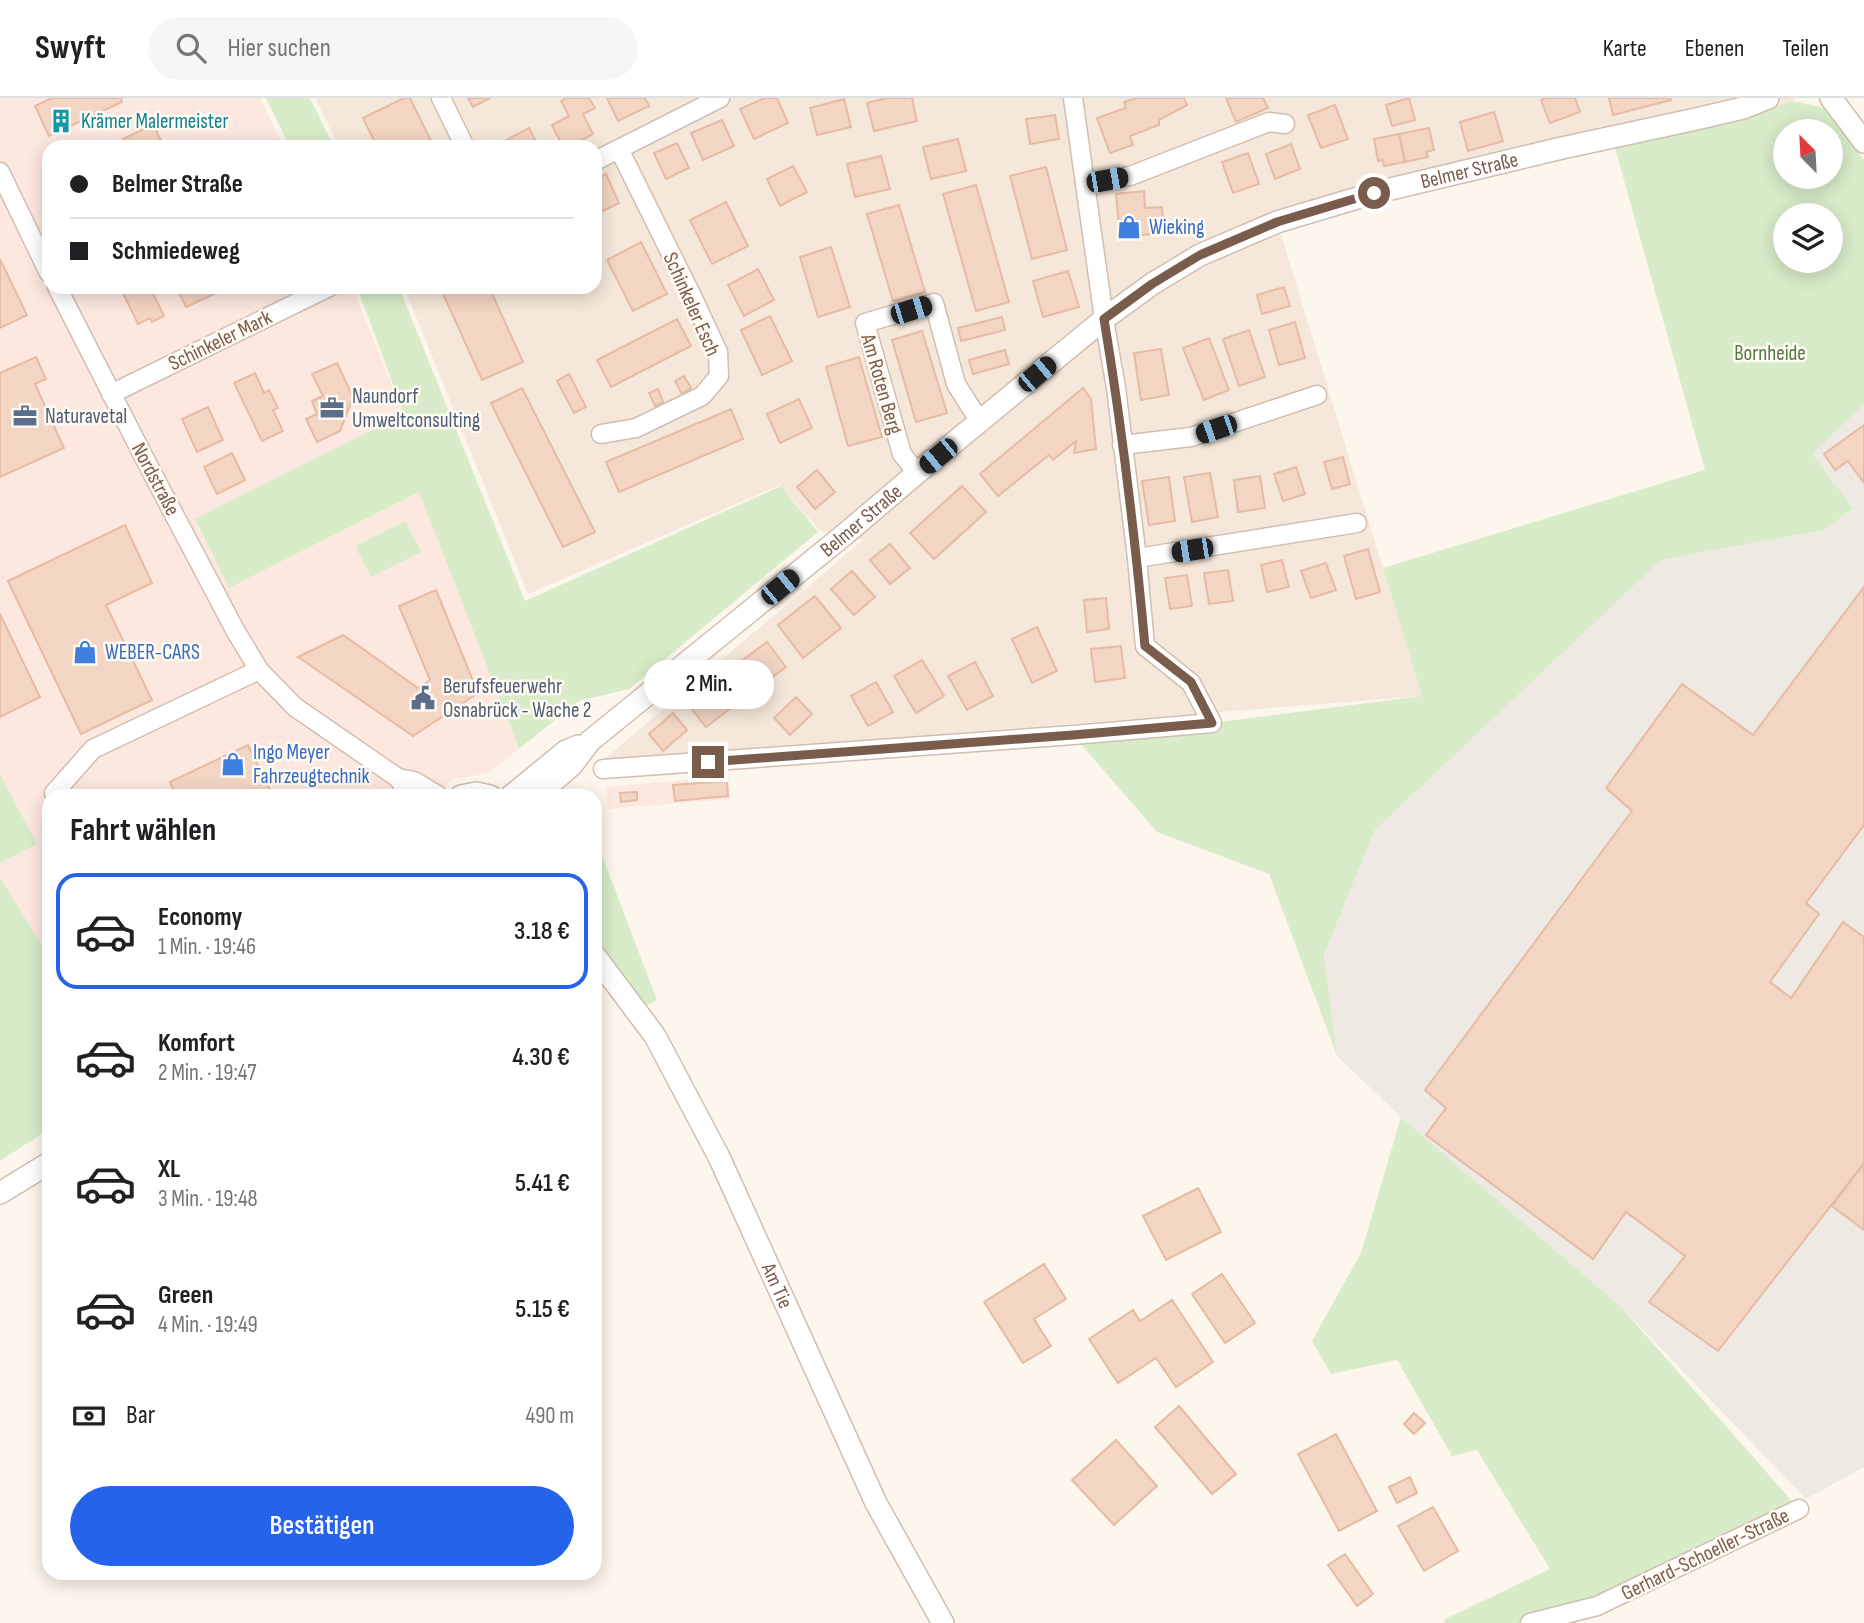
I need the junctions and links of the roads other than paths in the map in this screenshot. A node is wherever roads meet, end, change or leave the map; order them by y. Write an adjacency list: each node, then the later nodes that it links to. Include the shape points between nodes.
1 (441, 98): 7 (street)
2 (720, 98): 9 (street)
3 (1073, 98): 12 (street)
4 (1768, 98): 16 (street, Belmer Straße, via 1743,108 1374,193 1277,222 1200,255)
5 (1831, 98): 8 (street)
6 (1286, 124): 12 (street, via 1269,122 1130,176)
7 (462, 140)
8 (1864, 142)
9 (619, 149): 10 (street); 20 (street, Schinkeler Esch, via 718,352 719,376 702,396 636,428)
10 (602, 158)
11 (0, 172): 13 (street)
12 (1085, 184): 16 (street)
13 (42, 259)
14 (61, 294): 17 (street, Nordstraße)
15 (315, 294): 17 (street, Schinkeler Mark)
16 (1104, 319): 19 (street, Belmer Straße); 21 (street)
17 (111, 394): 25 (street, Nordstraße)
18 (1317, 395): 21 (street, via 1191,437)
19 (980, 422): 22 (street, Belmer Straße); 22 (street, Am Roten Berg, via 956,384 934,303 865,323 902,454)
20 (601, 434)
21 (1122, 445): 24 (street)
22 (916, 473): 26 (street, Belmer Straße)
23 (1357, 523): 24 (street)
24 (1137, 558): 27 (street, via 1145,646 1191,682 1212,723)
25 (259, 670): 28 (street, Nordstraße, via 295,706); 29 (street, via 93,749)
26 (590, 741): 32 (street, Belmer Straße, via 566,751); 33 (street, Belmer Straße, via 572,765)
27 (603, 769)
28 (398, 778): 30 (street, Nordstraße); 31 (street, Nordstraße)
29 (58, 789)
30 (404, 789)
31 (427, 789)
32 (519, 789)
33 (544, 789)
34 (602, 965): 38 (street, Am Tie, via 655,1036 719,1157 876,1503)
35 (42, 1167): 36 (street)
36 (0, 1193)
37 (1799, 1509): 39 (street, Gerhard-Schoeller-Straße, via 1597,1606)
38 (943, 1623)
39 (1530, 1623)

